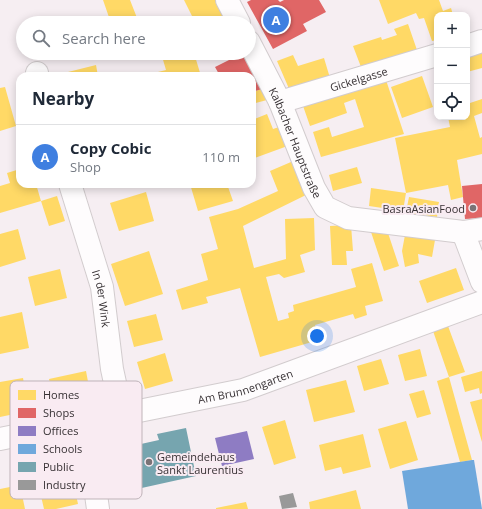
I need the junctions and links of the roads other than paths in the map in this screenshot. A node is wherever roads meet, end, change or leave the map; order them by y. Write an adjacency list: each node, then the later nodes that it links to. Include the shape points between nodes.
1 (228, 0): 2 (street)
2 (236, 16)
3 (482, 41): 4 (street)
4 (470, 45)
5 (256, 56): 7 (street, Kalbacher Hauptstraße)
6 (434, 56): 7 (street, Gickelgasse)
7 (280, 102): 9 (street, Kalbacher Hauptstraße, via 314,188 325,207 348,218)
8 (71, 188): 12 (street, In der Wink, via 102,287)
9 (473, 230): 10 (street)
10 (482, 282)
11 (482, 302): 13 (street, Am Brunnengarten, via 243,390)
12 (115, 381)
13 (142, 411)
14 (10, 437): 15 (street, Am Brunnengarten)
15 (0, 439)
16 (97, 499): 17 (street)
17 (98, 509)

